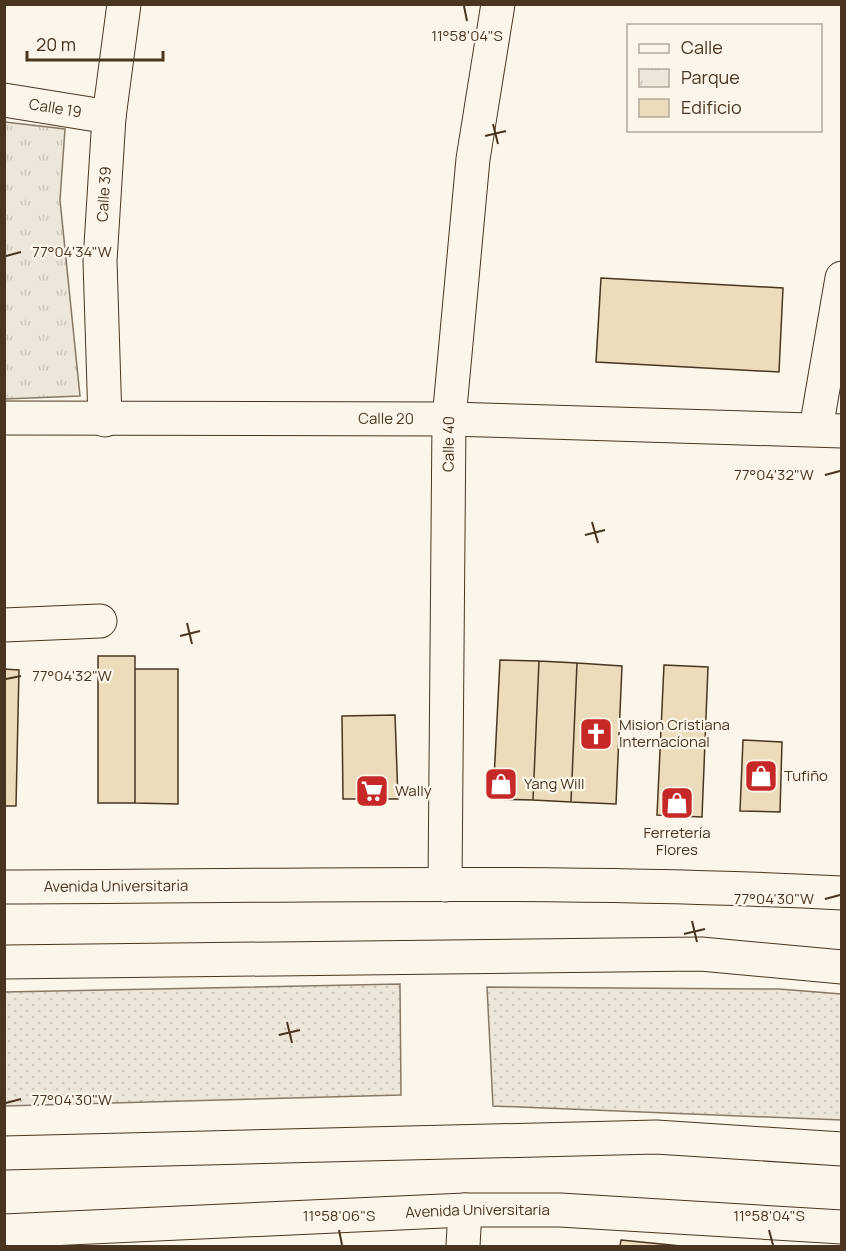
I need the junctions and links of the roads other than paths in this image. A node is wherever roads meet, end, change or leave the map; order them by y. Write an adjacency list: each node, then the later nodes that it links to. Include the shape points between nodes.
1 (124, 4): 4 (main road, Calle 39)
2 (498, 4): 7 (main road, Calle 40, via 473,159)
3 (4, 100): 4 (main road, Calle 19)
4 (109, 117): 8 (main road, Calle 39, via 100,261)
5 (842, 278): 9 (main road)
6 (4, 418): 8 (main road, Calle 20)
7 (449, 419): 8 (main road, Calle 20); 9 (main road, Calle 20); 12 (main road, Calle 40)
8 (105, 420)
9 (829, 430)
10 (100, 621): 11 (main road)
11 (4, 625)
12 (445, 885): 13 (main road, Avenida Universitaria); 14 (main road, Avenida Universitaria, via 754,888)
13 (4, 888)
14 (842, 893)
15 (4, 962): 16 (main road, via 701,954)
16 (842, 967)
17 (842, 1149): 18 (main road, via 656,1137)
18 (4, 1153)
19 (465, 1210): 20 (main road, Avenida Universitaria, via 560,1210); 21 (main road, Avenida Universitaria); 22 (main road)
20 (842, 1227)
21 (4, 1232)
22 (463, 1246)

